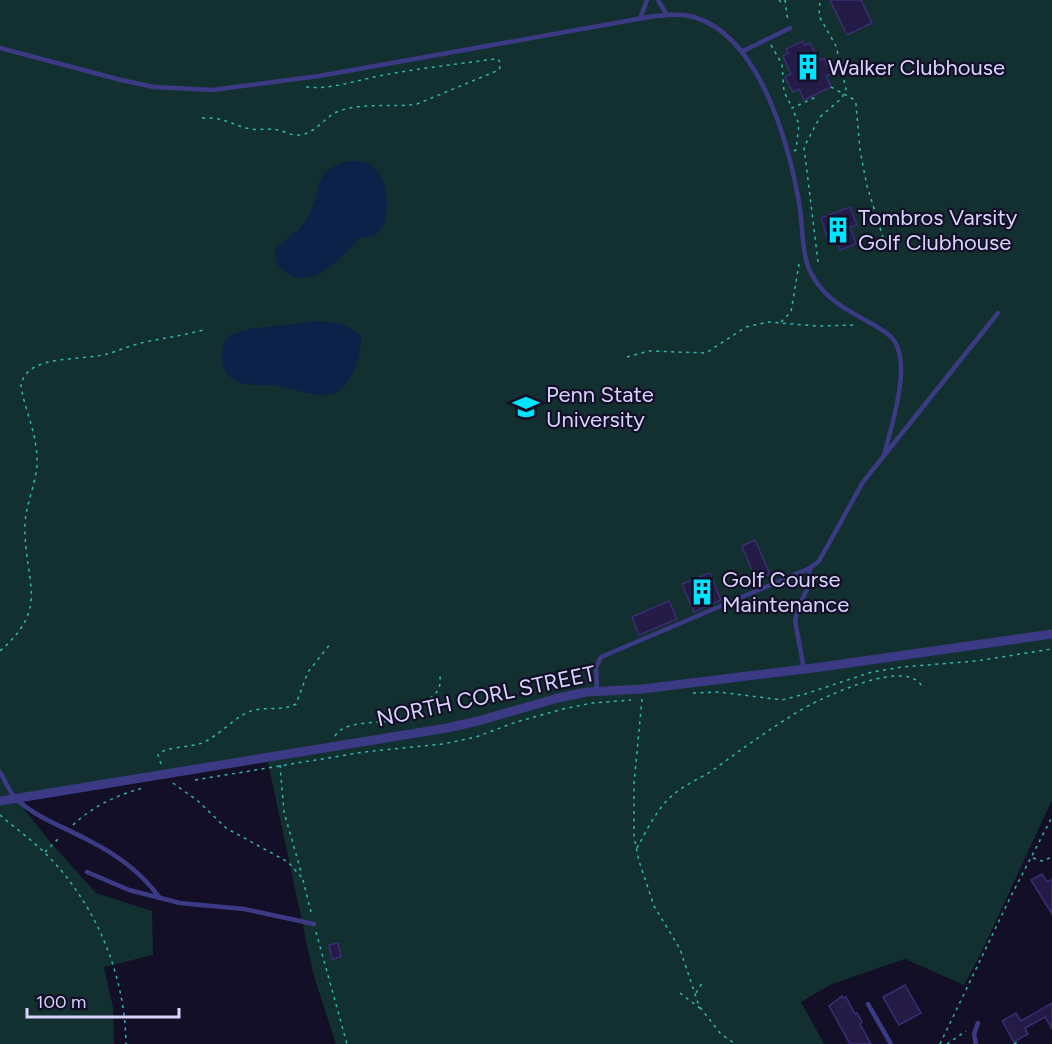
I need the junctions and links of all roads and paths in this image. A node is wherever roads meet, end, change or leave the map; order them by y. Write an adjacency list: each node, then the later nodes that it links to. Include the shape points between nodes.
1 (647, 0): 8 (lane)
2 (658, 0): 7 (lane)
3 (779, 0): 6 (path)
4 (785, 0): 6 (path)
5 (820, 0): 15 (path, via 819,16 836,46)
6 (786, 8): 9 (path)
7 (668, 15): 8 (lane); 12 (lane, via 695,18 720,29)
8 (640, 19): 13 (lane)
9 (790, 28): 10 (lane)
10 (768, 39): 12 (lane); 17 (path, via 782,64 784,92)
11 (0, 48): 13 (lane, via 154,87 212,90)
12 (743, 51): 21 (lane, via 757,75)
13 (294, 79): 18 (path, via 298,85 311,88 495,59 501,64 499,70 417,104 342,110 303,134 252,130 223,118)
14 (831, 87): 15 (path)
15 (844, 94): 19 (path, via 820,117); 22 (path, via 856,104 867,186)
16 (815, 95): 17 (path)
17 (792, 108): 20 (path, via 799,124)
18 (202, 118)
19 (804, 147): 20 (path); 23 (path)
20 (796, 150): 21 (path)
21 (788, 153): 26 (lane, via 810,273 833,300)
22 (885, 244)
23 (818, 262)
24 (799, 264): 27 (path, via 791,312)
25 (998, 313): 30 (lane)
26 (865, 321): 27 (path, via 855,326); 30 (lane, via 892,338 902,363 901,386)
27 (780, 322): 29 (path, via 746,327 706,353 649,351)
28 (203, 330): 34 (path, via 107,354 40,365 24,377 21,384 37,460 25,523 33,591 22,628)
29 (627, 357)
30 (884, 455): 31 (lane, via 857,492 823,556)
31 (810, 568): 35 (lane, via 807,590 795,621); 38 (lane, via 608,653 597,661)
32 (1052, 634): 35 (street, NORTH CORL STREET)
33 (1052, 649): 39 (path, via 872,672 782,700 719,692)
34 (0, 651)
35 (804, 669): 38 (street, NORTH CORL STREET)
36 (440, 672): 42 (path, via 439,688 431,697 395,720 342,729 335,737)
37 (923, 688): 54 (path, via 916,679 896,674 883,676 799,711 674,794)
38 (597, 691): 42 (street, NORTH CORL STREET, via 558,698 478,722)
39 (693, 693)
40 (649, 698): 54 (path, via 642,699 634,783)
41 (632, 700): 43 (path, via 563,709 443,744)
42 (337, 746): 49 (street, NORTH CORL STREET)
43 (280, 766): 45 (path); 60 (path, via 284,812)
44 (0, 772): 49 (lane)
45 (189, 780)
46 (181, 782): 47 (path)
47 (172, 783)
48 (146, 788): 53 (path, via 110,800)
49 (15, 798): 50 (street, NORTH CORL STREET); 53 (lane, via 42,818)
50 (0, 801)
51 (0, 815): 55 (path)
52 (1052, 817): 57 (path)
53 (68, 830): 55 (path); 59 (lane, via 123,861)
54 (636, 849): 63 (path, via 654,906 680,949)
55 (45, 852): 68 (path, via 99,928 121,992)
56 (1052, 857): 57 (path, via 1042,861)
57 (1032, 858): 72 (path)
58 (87, 872): 59 (lane)
59 (159, 898): 60 (lane, via 243,909)
60 (314, 924): 69 (path)
61 (702, 983): 63 (path)
62 (681, 993): 65 (path)
63 (695, 994): 65 (path)
64 (868, 1004): 71 (lane)
65 (701, 1010): 70 (path)
66 (976, 1026): 73 (path); 74 (lane)
67 (1018, 1042): 75 (path)
68 (126, 1044)
69 (347, 1044)
70 (735, 1044)
71 (891, 1044)
72 (940, 1044)
73 (947, 1044)
74 (976, 1044)
75 (1014, 1044)

